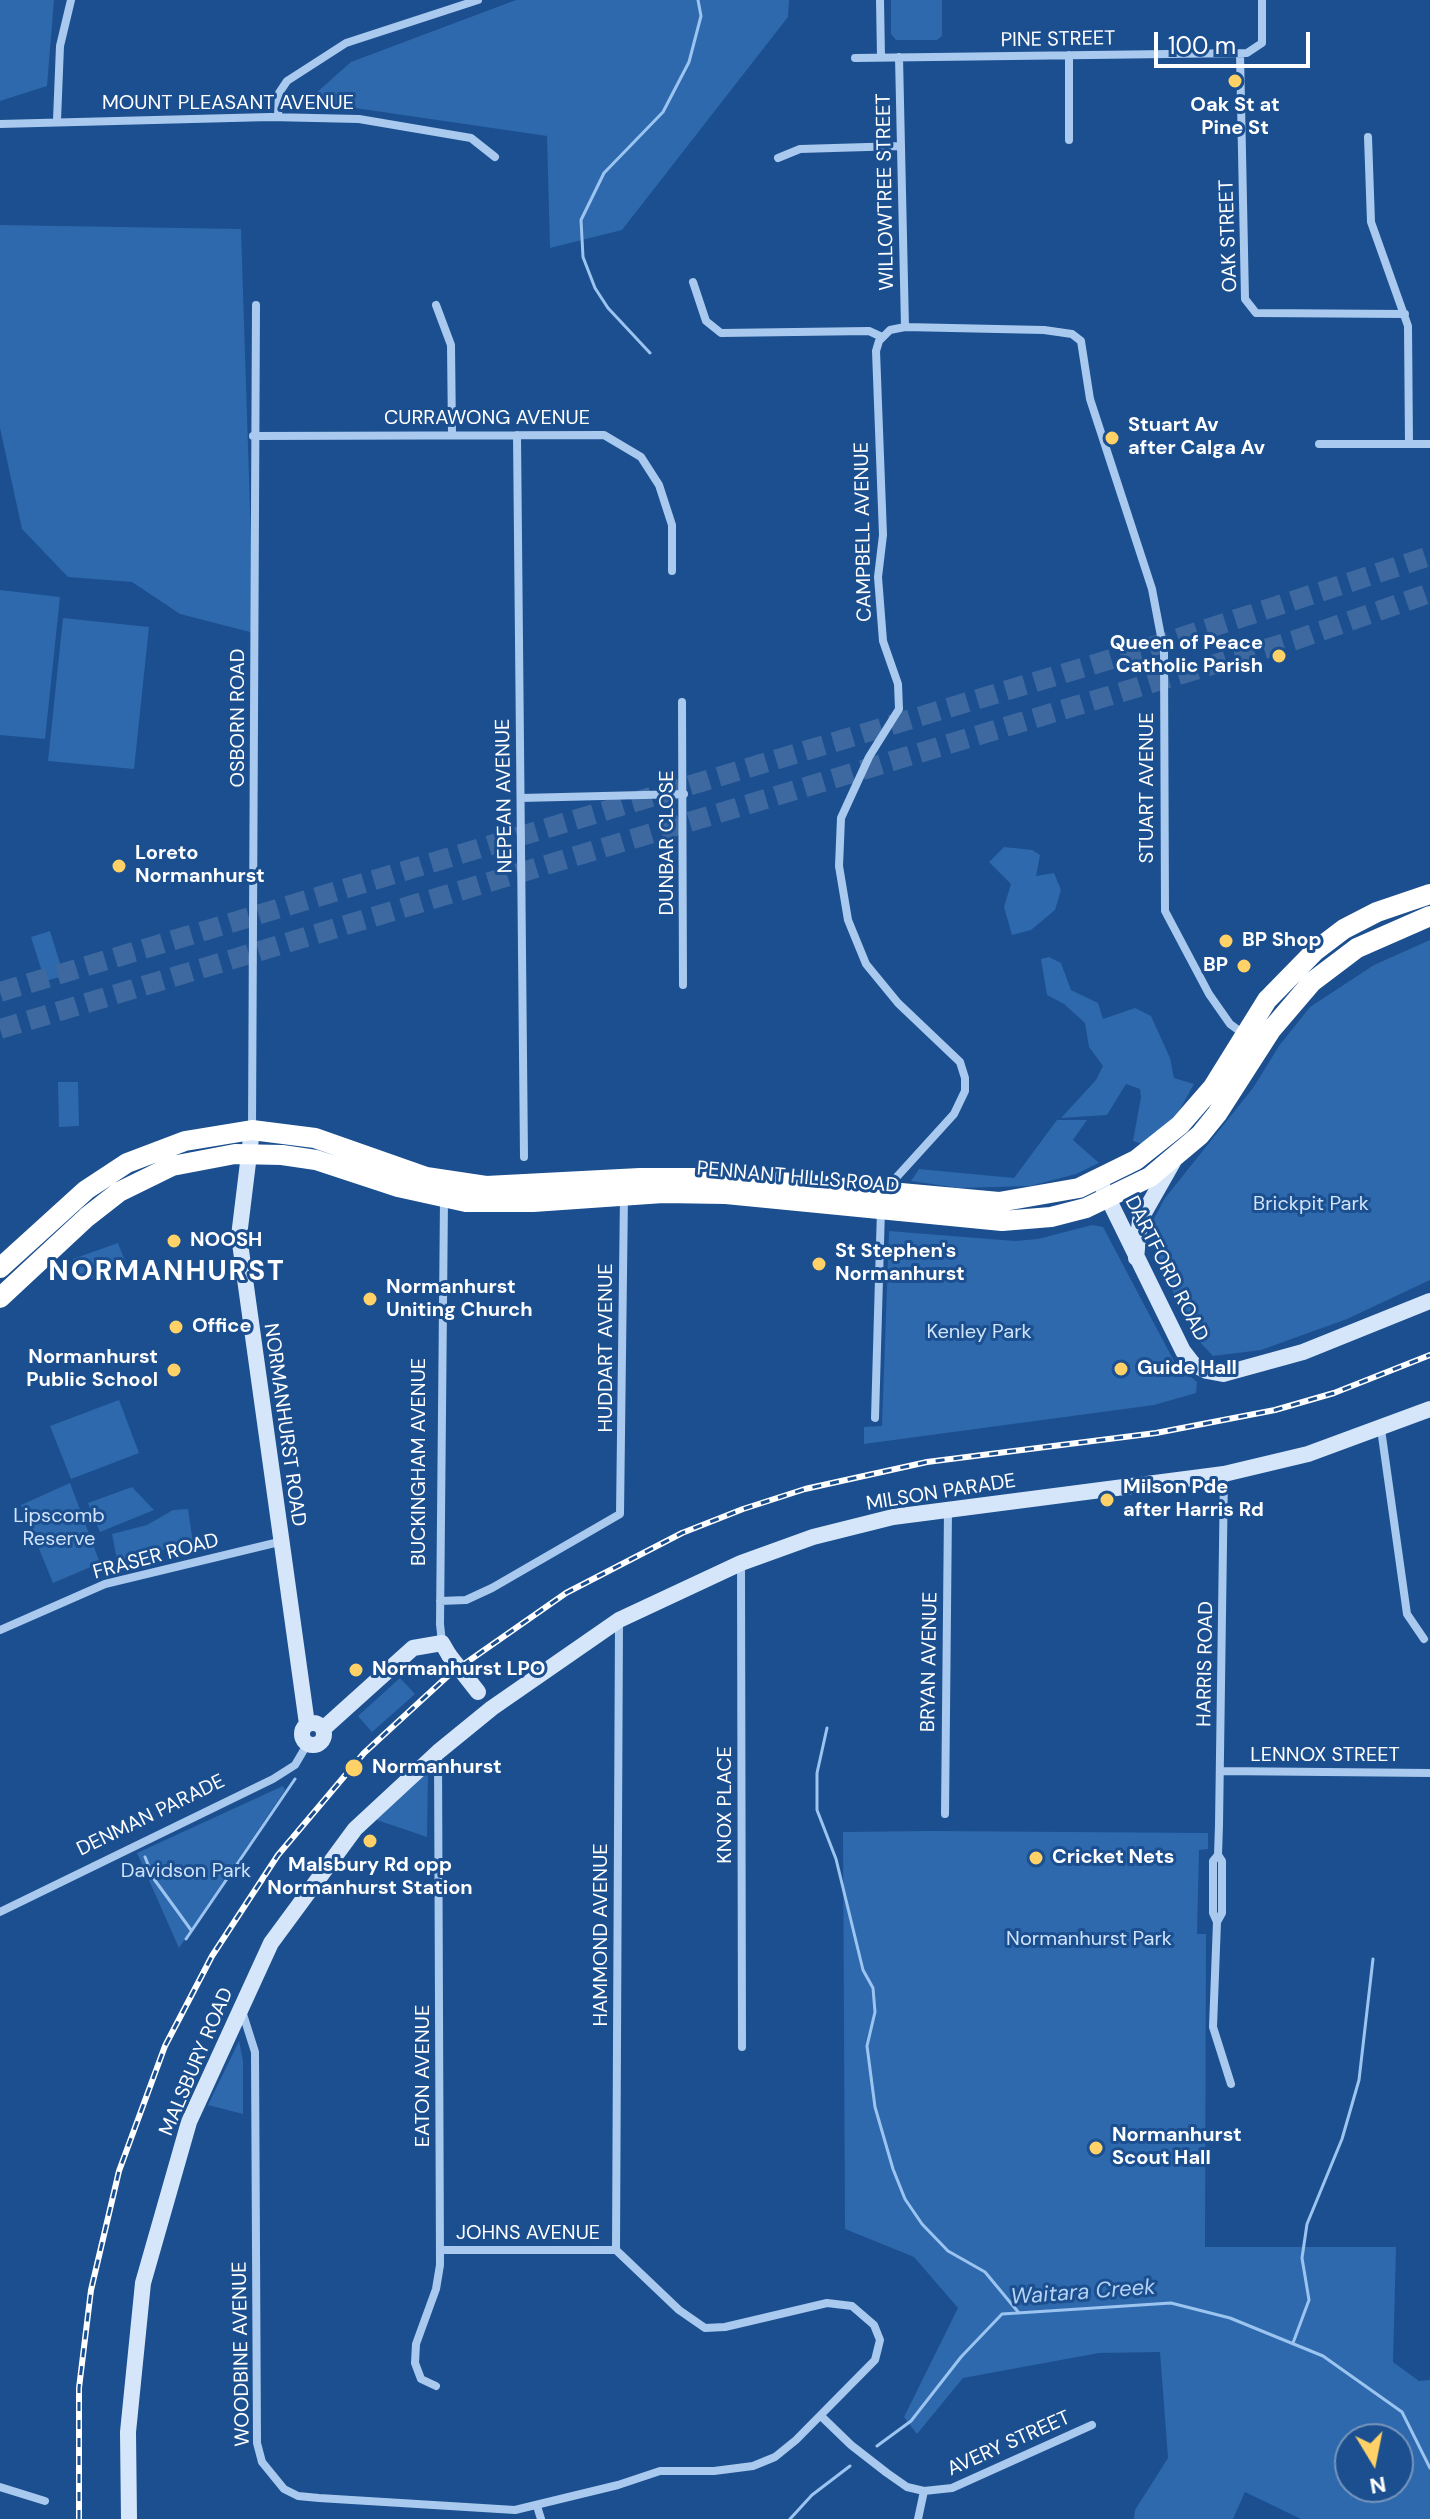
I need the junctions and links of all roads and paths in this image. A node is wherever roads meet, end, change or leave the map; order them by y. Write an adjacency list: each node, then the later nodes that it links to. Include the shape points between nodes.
1 (71, 0): 11 (street, via 60,46)
2 (478, 0): 10 (street, via 346,43 287,81 279,93)
3 (880, 0): 7 (street)
4 (1262, 0): 5 (street, PINE STREET, via 1259,48)
5 (1240, 54): 6 (street, PINE STREET); 21 (street, OAK STREET, via 1245,299 1256,313)
6 (1069, 55): 8 (street, PINE STREET); 14 (street)
7 (881, 57): 8 (street, PINE STREET); 9 (street, PINE STREET)
8 (899, 57): 15 (street, WILLOWTREE STREET)
9 (855, 58)
10 (278, 117): 11 (street, MOUNT PLEASANT AVENUE); 16 (street, MOUNT PLEASANT AVENUE, via 359,119 471,138)
11 (57, 120): 12 (street, MOUNT PLEASANT AVENUE)
12 (0, 124)
13 (1368, 137): 21 (street, via 1371,222)
14 (1069, 140)
15 (901, 146): 17 (street, via 800,149); 22 (street, WILLOWTREE STREET)
16 (495, 157)
17 (778, 158)
18 (693, 282): 23 (street, via 706,321 721,333 869,331)
19 (256, 305): 26 (street, OSBORN ROAD)
20 (436, 305): 24 (street, via 451,345)
21 (1405, 314): 28 (street)
22 (905, 327): 23 (street); 37 (street, STUART AVENUE, via 1044,330 1072,334 1082,344 1100,433 1152,589 1164,652 1165,911 1209,994 1230,1024)
23 (882, 337): 45 (street, CAMPBELL AVENUE, via 876,347 883,535 878,577 883,641 898,684 899,709 841,818 839,866 848,920 866,964 960,1062 965,1078 954,1114)
24 (452, 434): 25 (street, CURRAWONG AVENUE); 26 (street, CURRAWONG AVENUE)
25 (517, 435): 30 (street, CURRAWONG AVENUE, via 604,435 641,457 670,512); 33 (street, NEPEAN AVENUE)
26 (253, 436): 38 (street, OSBORN ROAD)
27 (1319, 444): 28 (street)
28 (1409, 444): 29 (street)
29 (1430, 444)
30 (672, 571)
31 (682, 702): 32 (street, DUNBAR CLOSE)
32 (684, 794): 33 (street); 36 (street, DUNBAR CLOSE)
33 (521, 798): 40 (street, NEPEAN AVENUE)
34 (1430, 894): 37 (highway, PENNANT HILLS ROAD, via 1377,912 1315,951 1267,1000)
35 (1430, 916): 37 (highway, PENNANT HILLS ROAD, via 1386,932 1335,964)
36 (683, 985)
37 (1252, 1041): 41 (highway, PENNANT HILLS ROAD, via 1217,1114); 42 (highway, PENNANT HILLS ROAD, via 1180,1125 1136,1160)
38 (252, 1130): 39 (street, NORMANHURST ROAD); 45 (highway, PENNANT HILLS ROAD, via 315,1138 426,1177 467,1185 696,1177 788,1181); 48 (highway, PENNANT HILLS ROAD, via 185,1141 127,1163 86,1190)
39 (249, 1154): 44 (highway, PENNANT HILLS ROAD, via 316,1160); 49 (highway, PENNANT HILLS ROAD, via 190,1161 137,1181 87,1217); 56 (street, NORMANHURST ROAD, via 239,1236)
40 (524, 1157)
41 (1174, 1160): 46 (highway, PENNANT HILLS ROAD); 47 (street, via 1140,1220)
42 (1099, 1180): 45 (highway, PENNANT HILLS ROAD, via 1046,1196 999,1202); 46 (street, DARTFORD ROAD)
43 (624, 1195): 44 (highway, PENNANT HILLS ROAD, via 495,1203); 45 (highway, PENNANT HILLS ROAD); 58 (street, HUDDART AVENUE, via 620,1514 492,1588 466,1600)
44 (444, 1198): 58 (street, BUCKINGHAM AVENUE)
45 (883, 1200): 46 (highway, PENNANT HILLS ROAD, via 1002,1221 1051,1217); 52 (street)
46 (1108, 1200): 47 (street, DARTFORD ROAD)
47 (1136, 1259): 50 (street, DARTFORD ROAD, via 1183,1351 1193,1364 1223,1374 1303,1352)
48 (0, 1268)
49 (0, 1298)
50 (1430, 1301)
51 (1430, 1409): 53 (street, MILSON PARADE)
52 (875, 1418)
53 (1381, 1429): 54 (street, MILSON PARADE); 61 (street, via 1407,1614)
54 (1224, 1474): 55 (street, MILSON PARADE); 67 (street, HARRIS ROAD)
55 (948, 1510): 57 (street, MILSON PARADE, via 826,1534); 69 (street, BRYAN AVENUE)
56 (279, 1542): 60 (street, FRASER ROAD, via 105,1584); 64 (street, NORMANHURST ROAD)
57 (741, 1563): 59 (street, MILSON PARADE); 72 (street, KNOX PLACE)
58 (440, 1601): 62 (street, BUCKINGHAM AVENUE)
59 (619, 1620): 63 (street, MILSON PARADE); 75 (street, HAMMOND AVENUE)
60 (0, 1630)
61 (1424, 1639)
62 (446, 1649): 63 (street, bridge); 64 (street, via 419,1646 408,1651)
63 (492, 1708): 66 (street, MALSBURY ROAD)
64 (315, 1727): 65 (street, via 320,1742)
65 (308, 1743): 70 (street, DENMAN PARADE, via 295,1765 273,1779)
66 (438, 1752): 71 (street, MALSBURY ROAD, via 341,1846 271,1943); 74 (street, EATON AVENUE)
67 (1220, 1771): 68 (street, LENNOX STREET); 73 (street, HARRIS ROAD, via 1222,1913 1217,1922 1213,2027)
68 (1430, 1773)
69 (945, 1814)
70 (0, 1912)
71 (240, 2006): 82 (street, WOODBINE AVENUE, via 255,2052 257,2443 262,2462 284,2489 298,2496 515,2510); 83 (street, MALSBURY ROAD, via 189,2122 143,2283 128,2432)
72 (742, 2047)
73 (1231, 2084)
74 (440, 2250): 75 (street, JOHNS AVENUE); 76 (street, EATON AVENUE, via 436,2289 421,2327 415,2363 421,2379)
75 (616, 2250): 77 (street, WOODBINE AVENUE, via 705,2328 827,2303 852,2306 874,2325 880,2340 875,2360)
76 (436, 2386)
77 (821, 2416): 80 (street, via 887,2473); 82 (street, WOODBINE AVENUE, via 775,2457 753,2466 660,2471)
78 (1092, 2425): 80 (street, AVERY STREET, via 952,2488)
79 (0, 2487): 81 (street)
80 (924, 2491): 85 (street)
81 (45, 2501)
82 (537, 2506): 84 (street)
83 (129, 2519)
84 (541, 2519)
85 (918, 2519)

